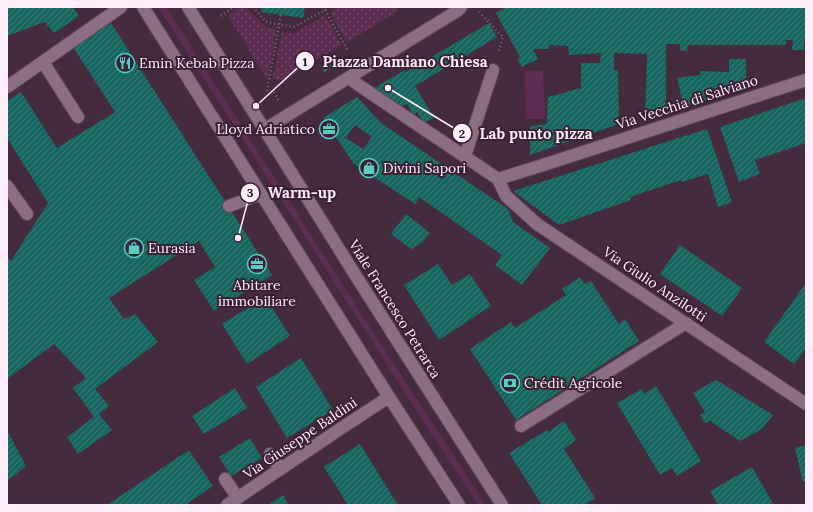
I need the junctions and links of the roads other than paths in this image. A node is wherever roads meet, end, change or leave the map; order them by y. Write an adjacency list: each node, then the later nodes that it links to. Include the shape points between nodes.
1 (121, 7): 5 (street)
2 (143, 7): 15 (street)
3 (188, 7): 11 (street, Viale Francesco Petrarca)
4 (461, 7): 7 (street)
5 (43, 62): 9 (street); 10 (street)
6 (492, 70): 12 (street)
7 (349, 78): 11 (street); 12 (street)
8 (806, 80): 13 (street, Via Vecchia di Salviano)
9 (7, 87)
10 (78, 117)
11 (264, 129): 28 (street, Viale Francesco Petrarca)
12 (465, 156): 13 (street)
13 (498, 178): 18 (street, Via Giulio Anzilotti, via 506,196 537,224)
14 (7, 186): 17 (street)
15 (261, 194): 16 (street); 19 (street)
16 (229, 206)
17 (27, 214)
18 (686, 323): 20 (street, Via Giulio Anzilotti); 21 (street)
19 (389, 397): 23 (street, Via Giuseppe Baldini); 27 (street)
20 (806, 404)
21 (522, 426)
22 (270, 454): 23 (street)
23 (280, 469): 25 (street, Via Giuseppe Baldini)
24 (225, 478): 25 (street)
25 (238, 498): 26 (street, Via Giuseppe Baldini)
26 (227, 505)
27 (459, 505)
28 (502, 505)

